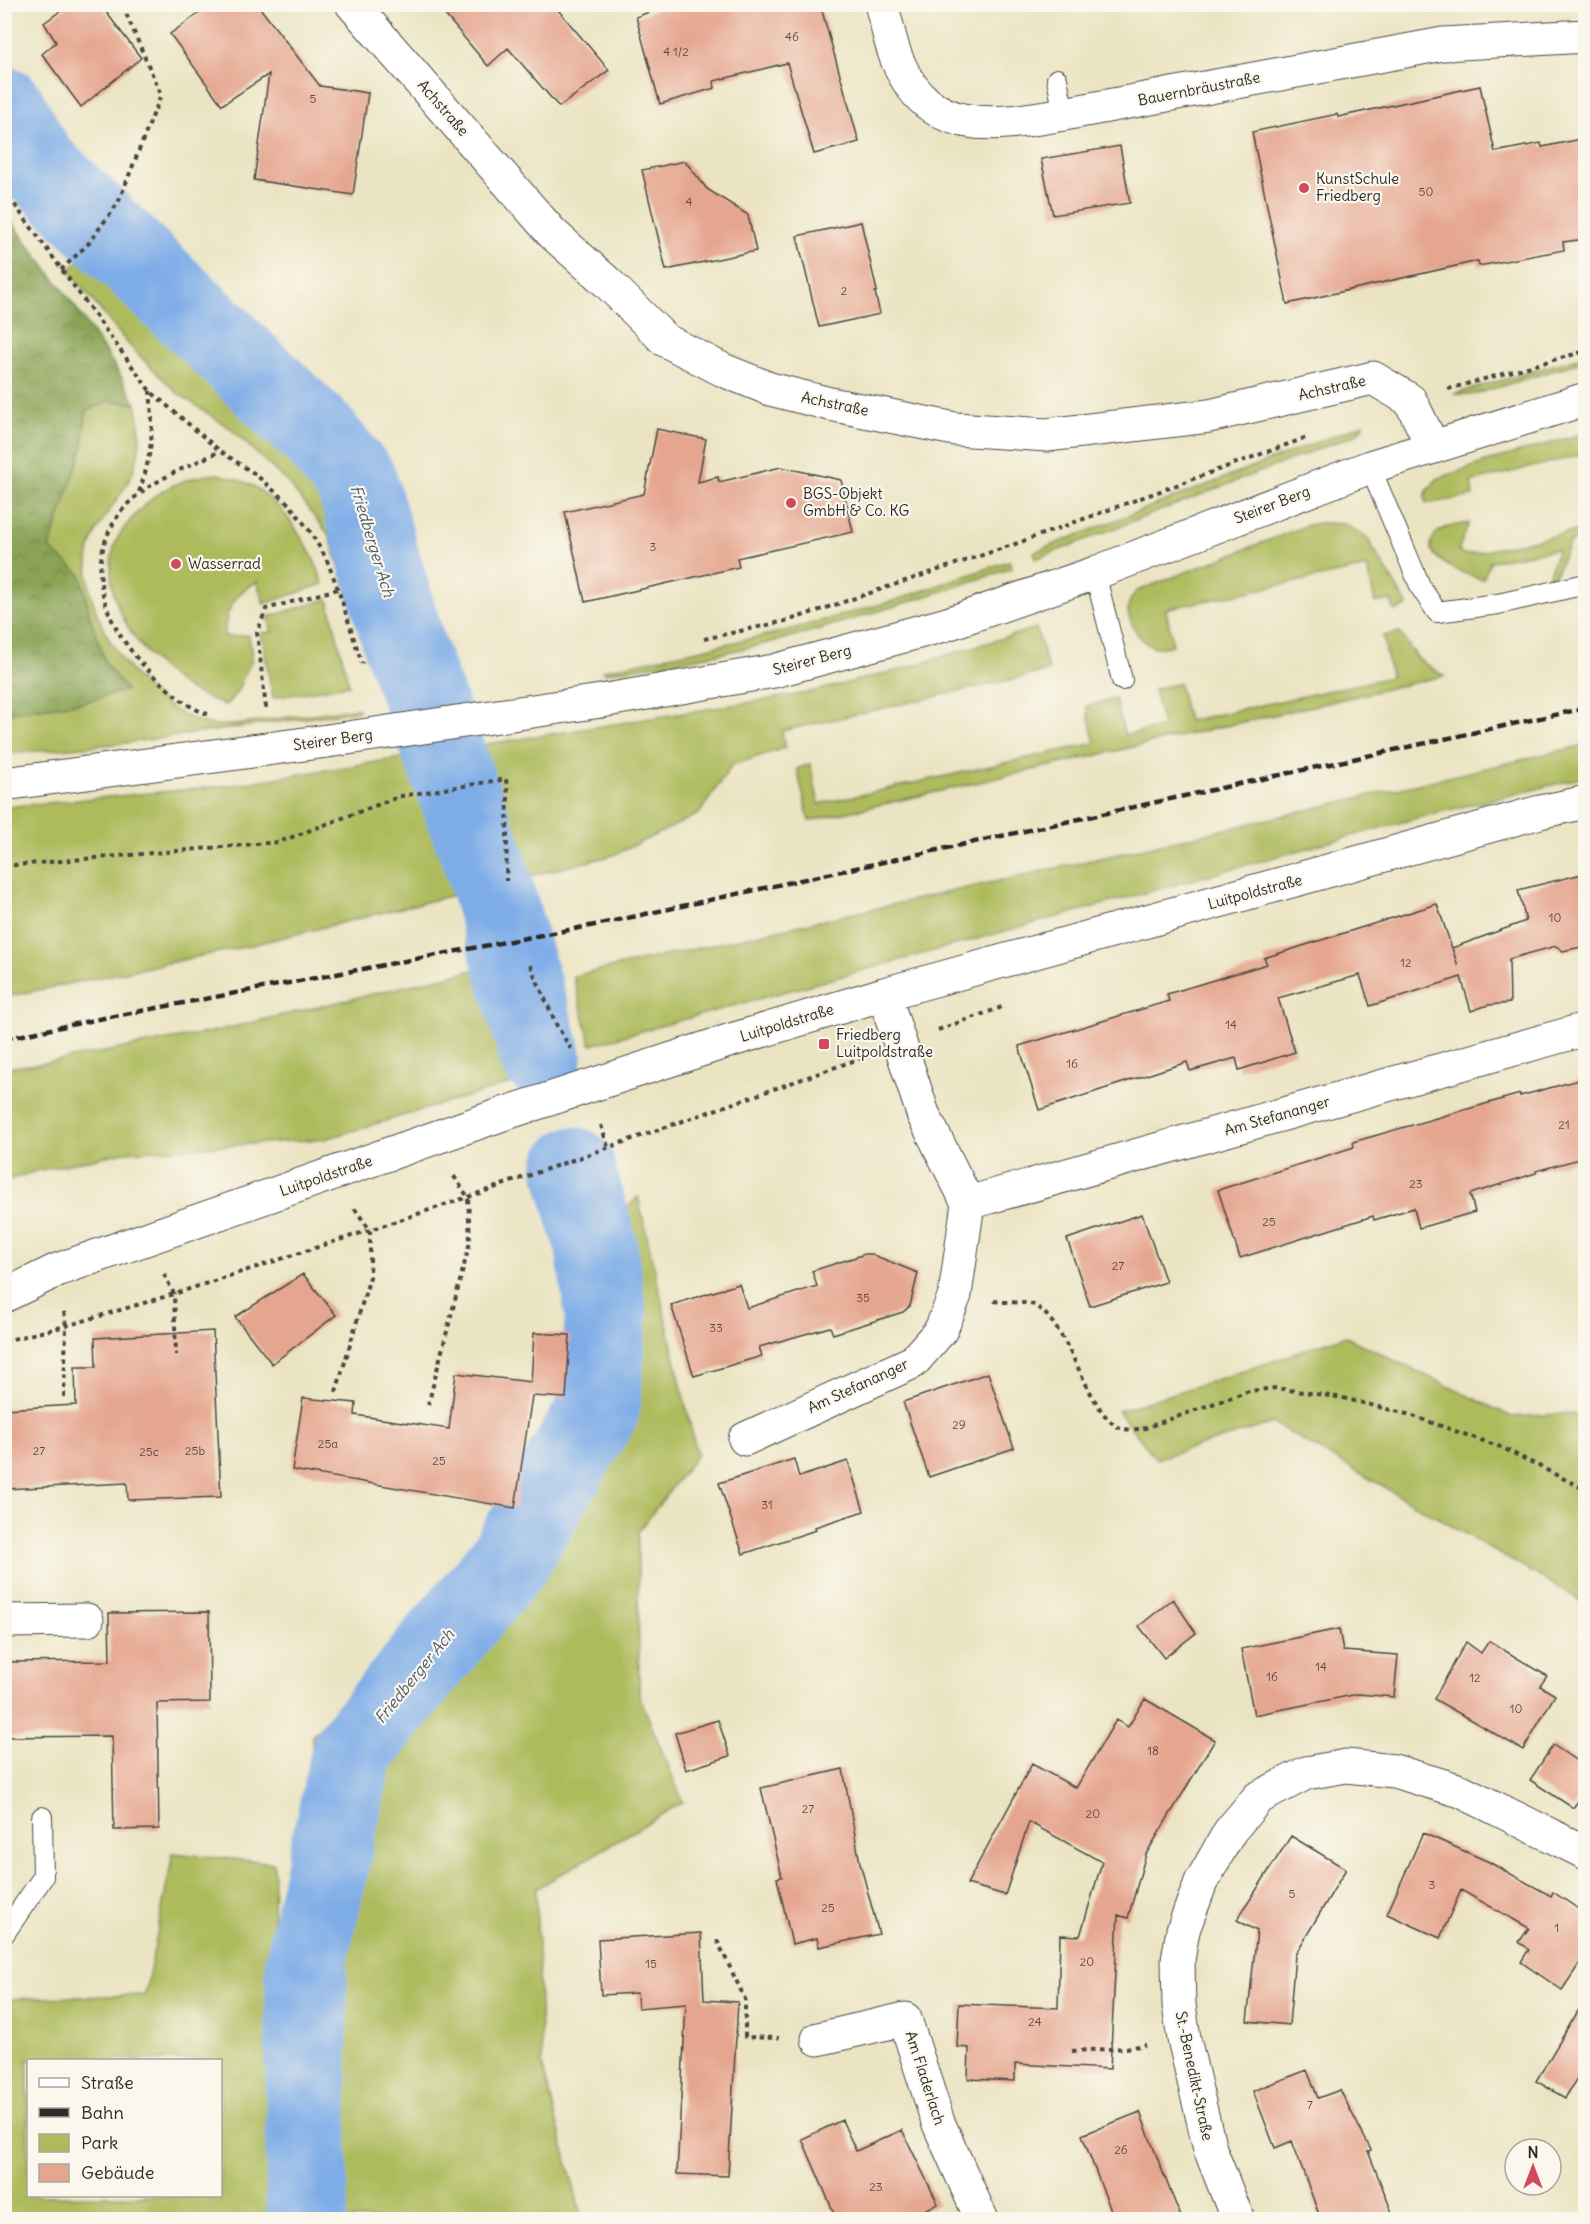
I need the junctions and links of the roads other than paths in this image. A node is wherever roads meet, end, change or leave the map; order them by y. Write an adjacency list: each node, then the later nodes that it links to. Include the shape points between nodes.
1 (352, 4): 7 (street, Achstraße, via 552,232 665,340 723,370 770,389 830,404 955,429 1047,435 1209,416 1373,378 1410,400)
2 (881, 4): 5 (street, Bauernbräustraße, via 897,61 913,89 931,105 955,119 981,124)
3 (1586, 36): 5 (street, Bauernbräustraße, via 1443,44)
4 (1057, 79): 5 (lane)
5 (1064, 114)
6 (1586, 399): 7 (street, Steirer Berg)
7 (1432, 447): 8 (street, Steirer Berg)
8 (1370, 467): 9 (street, Steirer Berg); 10 (lane, via 1421,588 1437,612 1498,604)
9 (1095, 573): 11 (lane); 12 (street, Steirer Berg, bridge, via 944,625 774,671 601,701)
10 (1586, 584)
11 (1122, 680)
12 (4, 784)
13 (1586, 802): 14 (street, Luitpoldstraße)
14 (884, 994): 16 (street, via 923,1114); 17 (street, Luitpoldstraße, via 503,1114 57,1270)
15 (1586, 1029): 16 (street, Am Stefananger)
16 (968, 1203): 18 (street, Am Stefananger, via 955,1295 941,1330 913,1362)
17 (4, 1296)
18 (745, 1439)
19 (87, 1620): 20 (street)
20 (4, 1621)
21 (42, 1817): 23 (lane, via 43,1876)
22 (1586, 1853): 26 (street, St.-Benedikt-Straße, via 1461,1791 1394,1771 1346,1766 1306,1773 1258,1798 1230,1831 1201,1882 1183,1930 1178,1960 1184,2039 1210,2148)
23 (4, 1934)
24 (803, 2039): 25 (street, Am Fladerlach, via 905,2019 938,2122)
25 (982, 2220)
26 (1238, 2220)

